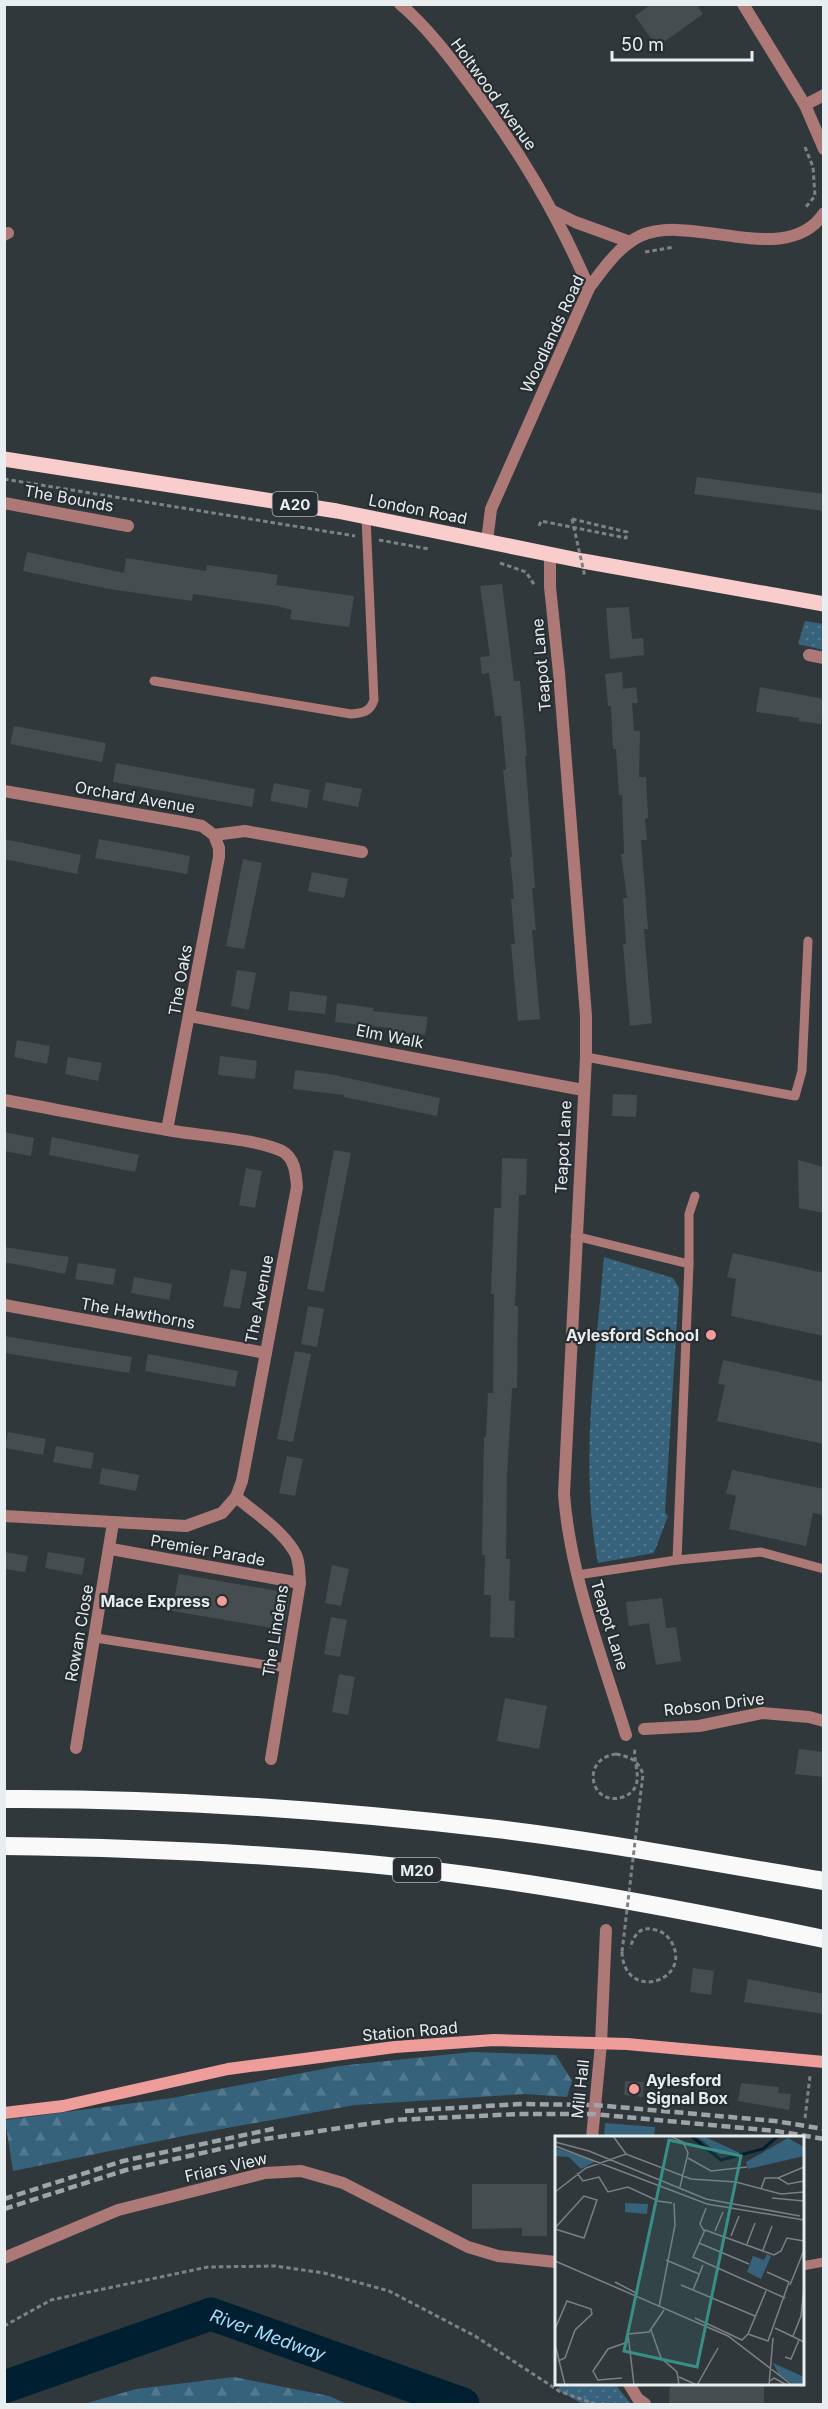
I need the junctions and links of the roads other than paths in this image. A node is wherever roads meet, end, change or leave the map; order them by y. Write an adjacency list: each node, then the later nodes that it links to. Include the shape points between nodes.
1 (400, 4): 6 (street, Holtwood Avenue, via 456,65 490,111)
2 (743, 4): 4 (street)
3 (824, 95): 4 (street)
4 (805, 105): 5 (street)
5 (824, 149)
6 (553, 211): 8 (street); 9 (street, Holtwood Avenue)
7 (824, 213): 8 (street, Woodlands Road, via 803,231 779,240 662,231)
8 (630, 242): 9 (street, Woodlands Road)
9 (589, 288): 14 (street, Woodlands Road, via 491,509)
10 (4, 459): 12 (main road, London Road / A20)
11 (4, 503): 13 (street, The Bounds)
12 (366, 517): 14 (main road, London Road / A20); 19 (lane, via 374,700 365,713 351,714)
13 (128, 526)
14 (487, 541): 15 (main road, London Road / A20)
15 (550, 554): 16 (main road, London Road / A20); 25 (street, Teapot Lane)
16 (824, 604)
17 (809, 655): 18 (street)
18 (824, 658)
19 (154, 681)
20 (4, 791): 21 (street, Orchard Avenue, via 202,826)
21 (214, 835): 22 (street, via 245,831); 24 (street, The Oaks, via 219,857)
22 (362, 852)
23 (808, 941): 25 (lane, via 802,1071 795,1096)
24 (190, 1016): 26 (street, Elm Walk); 28 (street, The Oaks)
25 (586, 1057): 26 (street, Teapot Lane)
26 (583, 1090): 30 (street, Teapot Lane)
27 (4, 1100): 28 (street, The Avenue)
28 (167, 1130): 33 (street, The Avenue, via 257,1144 283,1152 296,1170 297,1187)
29 (695, 1196): 31 (lane, via 689,1214)
30 (575, 1236): 31 (lane); 40 (street, Teapot Lane, via 564,1494 566,1532)
31 (689, 1264): 38 (lane)
32 (4, 1305): 33 (street, The Hawthorns)
33 (266, 1353): 34 (street, The Avenue)
34 (236, 1497): 36 (street, via 222,1514 186,1526); 41 (street, The Lindens, via 295,1552)
35 (4, 1516): 36 (street)
36 (113, 1523): 37 (street, Rowan Close)
37 (111, 1549): 41 (street, Premier Parade); 42 (street, Rowan Close)
38 (677, 1560): 39 (lane, via 761,1552); 40 (lane)
39 (824, 1569)
40 (578, 1575): 46 (street, Teapot Lane)
41 (300, 1583): 43 (street, The Lindens)
42 (96, 1638): 43 (lane); 47 (street, Rowan Close)
43 (286, 1668): 48 (street, The Lindens)
44 (824, 1721): 45 (street, Robson Drive, via 762,1713 699,1726)
45 (644, 1729)
46 (626, 1735)
47 (76, 1748)
48 (272, 1759)
49 (4, 1799): 51 (highway, via 266,1806 389,1818 611,1845)
50 (4, 1846): 53 (highway, M20, via 287,1857 465,1875 666,1906)
51 (824, 1881)
52 (606, 1930): 54 (street, Mill Hall)
53 (824, 1939)
54 (601, 2044): 55 (street, Station Road); 56 (street, Station Road, via 494,2040 395,2047 228,2069 63,2106); 57 (street, Mill Hall)
55 (824, 2062)
56 (4, 2113)
57 (592, 2136)
58 (4, 2258): 59 (street, Friars View, via 118,2210 265,2173 301,2171 343,2183 468,2247 498,2256)
59 (555, 2262)
60 (824, 2262): 61 (lane)
61 (804, 2266)
62 (630, 2385): 63 (street)
63 (645, 2404)

